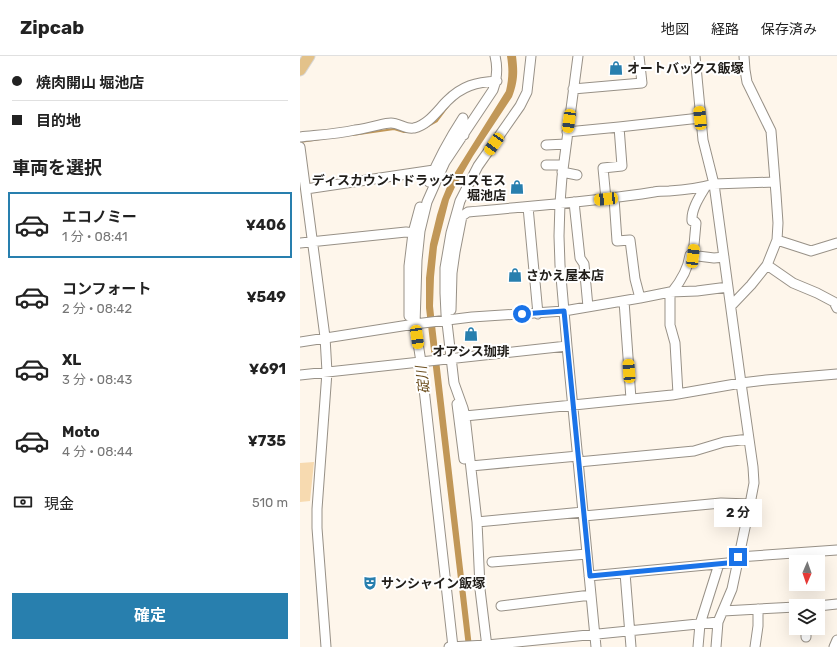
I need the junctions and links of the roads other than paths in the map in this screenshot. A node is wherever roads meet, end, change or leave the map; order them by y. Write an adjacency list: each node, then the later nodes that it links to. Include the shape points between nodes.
1 (309, 56): 8 (main road)
2 (495, 56): 9 (street)
3 (531, 56): 47 (street, via 526,92 520,106 478,166 460,200 445,268)
4 (578, 56): 10 (street)
5 (639, 56): 10 (street, via 642,83)
6 (694, 56): 11 (street)
7 (744, 56): 23 (street, via 747,82 771,131)
8 (300, 70)
9 (497, 81): 14 (street); 15 (street, via 482,81 459,91 433,116 415,128 390,123 354,131)
10 (573, 89): 13 (street)
11 (700, 118): 12 (street); 24 (street)
12 (619, 127): 13 (street); 26 (street, via 622,166 603,168)
13 (567, 132): 16 (street)
14 (464, 135): 21 (street, via 462,118); 48 (street, via 445,162 428,202 420,231)
15 (300, 137)
16 (566, 144): 17 (street); 20 (street)
17 (546, 145)
18 (300, 147): 25 (street)
19 (546, 166): 20 (street)
20 (563, 169): 22 (street); 28 (street)
21 (434, 170): 25 (street); 30 (street)
22 (577, 175)
23 (775, 182): 24 (street); 31 (street)
24 (710, 185): 26 (street); 35 (street, via 700,196 692,213 692,221 696,223); 36 (street)
25 (306, 189): 32 (street)
26 (610, 198): 27 (street); 40 (street, via 617,241 630,240)
27 (574, 202): 28 (street); 43 (street)
28 (560, 204): 29 (street); 45 (street, via 560,265)
29 (528, 207): 46 (street); 47 (street, via 468,212 462,216 452,273)
30 (413, 232): 32 (street); 48 (street, via 409,266 409,316)
31 (777, 240): 34 (street, via 811,251); 37 (street)
32 (312, 242): 33 (street); 49 (street)
33 (300, 243)
34 (837, 243)
35 (693, 256): 36 (street); 39 (street, via 690,255 686,269)
36 (724, 257): 38 (street)
37 (767, 265): 42 (street); 44 (street, via 793,282 834,302)
38 (728, 287): 39 (street); 42 (street)
39 (671, 292): 40 (street); 59 (street, via 670,325 675,343)
40 (640, 298): 41 (street)
41 (624, 301): 43 (street); 60 (street)
42 (731, 306): 58 (street)
43 (588, 307): 45 (street)
44 (837, 308)
45 (564, 311): 46 (street); 51 (street)
46 (538, 314): 47 (street)
47 (448, 321): 48 (street); 52 (street)
48 (415, 324): 49 (street); 53 (street)
49 (325, 337): 50 (street); 54 (street)
50 (300, 342)
51 (567, 346): 52 (street); 61 (street)
52 (451, 359): 53 (street); 57 (street)
53 (421, 362): 54 (street); 92 (street)
54 (327, 372): 56 (street); 90 (street, via 317,509)
55 (837, 374): 58 (street)
56 (300, 375)
57 (454, 383): 62 (street); 76 (street)
58 (741, 383): 59 (street); 63 (street)
59 (678, 394): 60 (street)
60 (631, 400): 61 (street)
61 (573, 406): 62 (street); 64 (street)
62 (464, 416): 65 (street)
63 (749, 439): 64 (street, via 724,442 694,451); 66 (street, via 754,467)
64 (578, 459): 65 (street); 67 (street)
65 (471, 466): 68 (street)
66 (750, 504): 67 (street, via 721,503); 71 (street)
67 (584, 514): 68 (street); 70 (street)
68 (477, 522): 76 (street)
69 (837, 550): 71 (street)
70 (587, 554): 72 (street); 75 (street)
71 (738, 560): 73 (street); 83 (street, via 732,589)
72 (492, 562)
73 (719, 564): 74 (street); 85 (street)
74 (625, 573): 75 (street); 86 (street)
75 (590, 576): 77 (street)
76 (480, 587): 89 (street)
77 (591, 595): 80 (street); 87 (street)
78 (837, 604): 79 (street)
79 (825, 605)
80 (501, 606)
81 (789, 608): 82 (street)
82 (758, 610): 83 (street); 97 (street)
83 (723, 611): 84 (street)
84 (718, 622): 85 (street); 96 (street)
85 (700, 624): 86 (street); 95 (street)
86 (629, 631): 87 (street); 94 (street)
87 (595, 634): 89 (street); 93 (street)
88 (837, 640): 98 (street)
89 (486, 646): 92 (street)
90 (326, 647)
91 (449, 647): 92 (street)
92 (453, 647)
93 (596, 647)
94 (631, 647)
95 (698, 647)
96 (716, 647)
97 (755, 647)
98 (834, 647)

